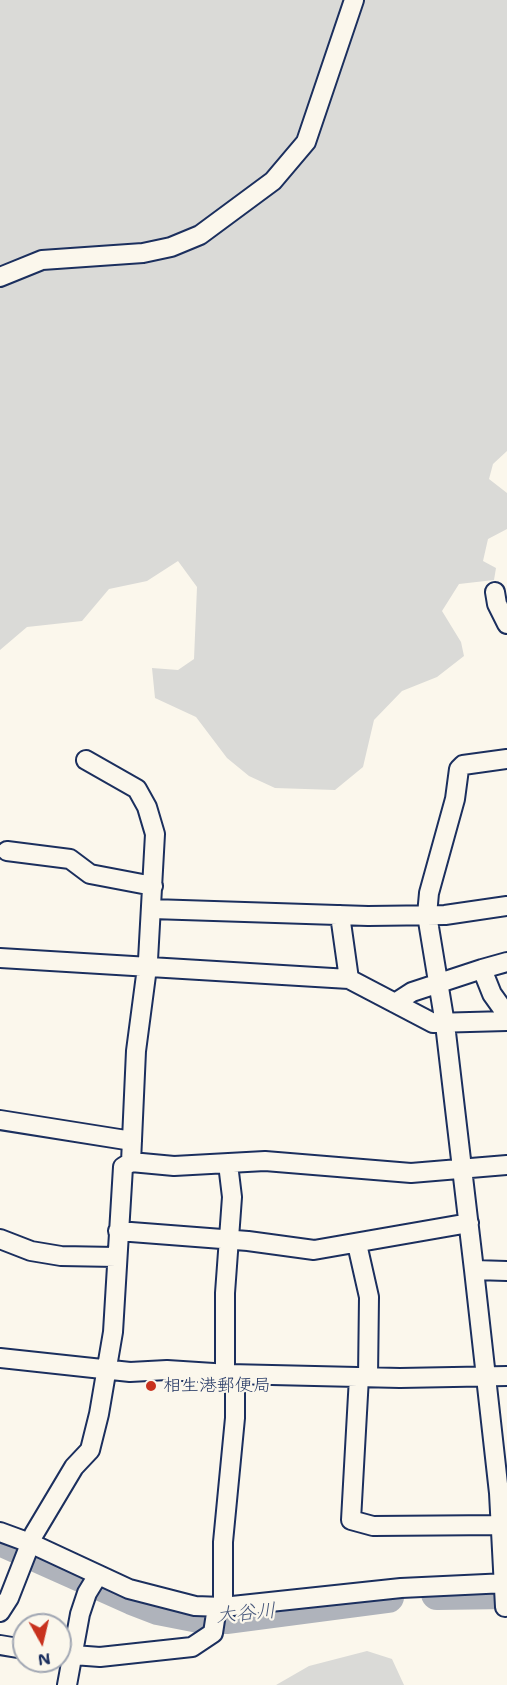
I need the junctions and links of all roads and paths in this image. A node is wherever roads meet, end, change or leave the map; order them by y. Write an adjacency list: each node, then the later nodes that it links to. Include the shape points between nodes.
1 (354, 0): 2 (street, via 306,142 273,181 200,235 171,247 143,253 42,260)
2 (0, 277)
3 (495, 592): 4 (street)
4 (507, 624)
5 (507, 759): 12 (street, via 463,765 459,769)
6 (86, 760): 8 (street, via 128,782 147,807 156,834)
7 (7, 851): 8 (street, via 70,859 90,874)
8 (153, 886): 10 (street)
9 (507, 906): 12 (street)
10 (152, 909): 11 (street); 15 (street)
11 (340, 915): 12 (street); 17 (street)
12 (427, 915): 18 (street)
13 (0, 958): 15 (street)
14 (507, 962): 16 (street)
15 (146, 967): 17 (street); 23 (street, via 136,1051)
16 (482, 969): 18 (street); 20 (street)
17 (349, 979): 19 (street)
18 (438, 984): 19 (street, via 404,995); 21 (street)
19 (395, 1003): 21 (street, via 433,1023)
20 (507, 1018): 21 (street)
21 (445, 1024): 27 (street)
22 (0, 1120): 23 (street)
23 (132, 1141): 24 (street)
24 (131, 1162): 25 (street, via 174,1166); 29 (street, via 123,1167)
25 (228, 1164): 27 (street, via 264,1161 411,1173); 31 (street, via 232,1197)
26 (507, 1165): 27 (street)
27 (462, 1169): 28 (street)
28 (469, 1223): 32 (street); 34 (street)
29 (118, 1231): 31 (street); 33 (street)
30 (0, 1239): 33 (street, via 31,1251)
31 (230, 1240): 32 (street, via 314,1250); 38 (street, via 225,1293 225,1368)
32 (357, 1244): 41 (street, via 369,1297)
33 (116, 1257): 37 (street)
34 (474, 1270): 35 (street); 39 (street)
35 (507, 1271)
36 (0, 1358): 37 (street)
37 (108, 1369): 38 (street); 44 (street, via 90,1450 74,1467)
38 (229, 1374): 41 (street); 49 (street, via 235,1390 235,1418)
39 (484, 1376): 40 (street); 41 (street); 42 (street)
40 (507, 1376)
41 (363, 1377): 42 (street, via 351,1520 373,1526)
42 (501, 1525): 46 (street)
43 (0, 1532): 44 (street)
44 (27, 1553): 45 (street); 48 (street)
45 (93, 1582): 49 (street); 50 (street)
46 (505, 1585): 47 (street); 49 (street, via 325,1594)
47 (505, 1607)
48 (0, 1612)
49 (218, 1614): 51 (street, via 206,1640 192,1647 100,1657)
50 (72, 1639)
51 (72, 1655)

